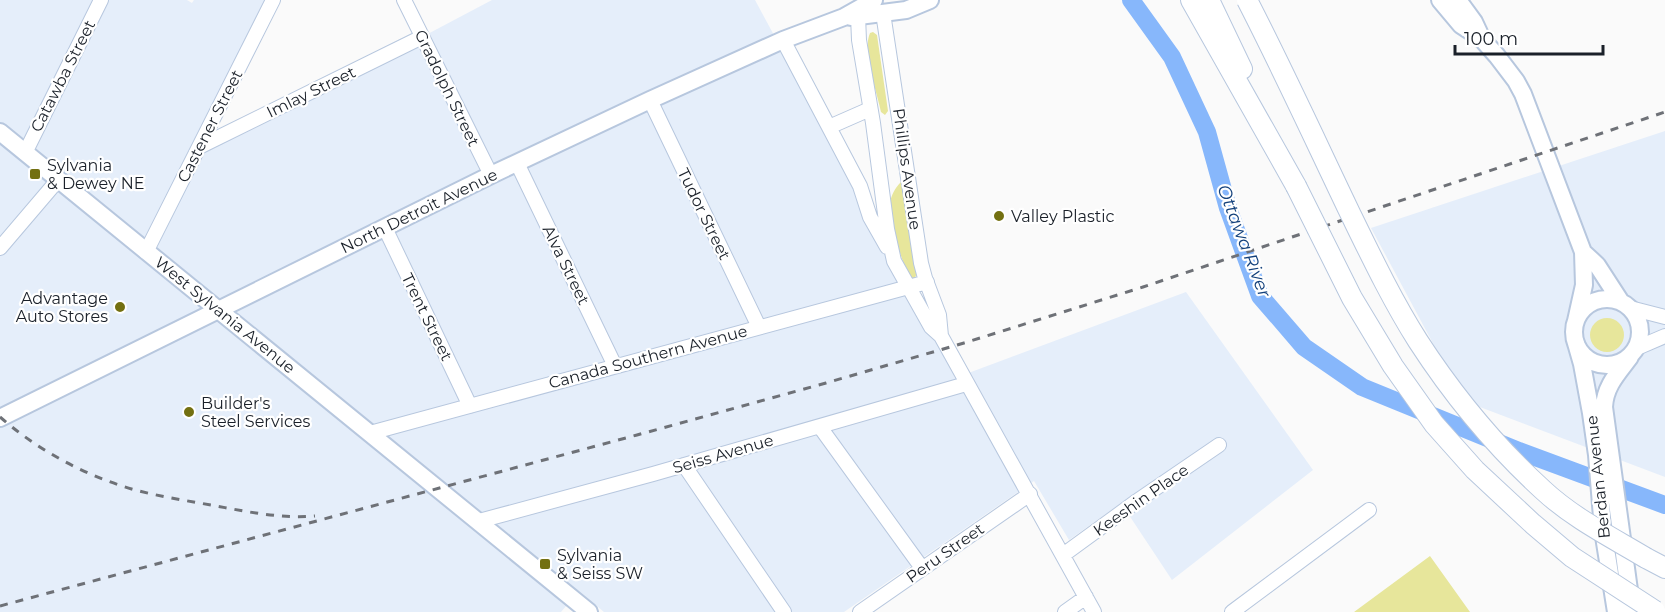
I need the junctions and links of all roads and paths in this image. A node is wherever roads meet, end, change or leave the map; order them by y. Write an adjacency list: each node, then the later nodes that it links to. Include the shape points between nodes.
1 (101, 0): 22 (street, Catawba Street)
2 (273, 0): 21 (street, Castener Street)
3 (404, 0): 12 (street, Gradolph Street)
4 (930, 0): 10 (main road, North Detroit Avenue, via 906,10)
5 (1191, 0): 27 (highway)
6 (1209, 0): 27 (highway)
7 (1248, 0): 58 (highway, bridge, via 1384,282 1450,385 1483,427 1544,491)
8 (1440, 0): 13 (main road, via 1461,25)
9 (1458, 0): 13 (main road)
10 (879, 4): 11 (main road, North Detroit Avenue); 17 (street, Phillips Avenue)
11 (854, 11): 14 (main road, North Detroit Avenue); 16 (street, Phillips Avenue)
12 (422, 37): 21 (street, Imlay Street); 24 (street, Gradolph Street)
13 (1481, 38): 31 (main road, via 1506,66 1523,94)
14 (783, 40): 15 (main road, North Detroit Avenue); 19 (street, Phillips Avenue)
15 (650, 100): 23 (main road, North Detroit Avenue); 39 (street, Tudor Street)
16 (870, 109): 18 (street, Phillips Avenue); 19 (street)
17 (900, 120): 18 (street); 26 (street, Phillips Avenue)
18 (873, 123): 26 (street, Phillips Avenue)
19 (829, 127): 32 (street, Phillips Avenue)
20 (0, 132): 22 (main road, West Sylvania Avenue)
21 (199, 147): 30 (street, Castener Street)
22 (25, 153): 25 (main road, West Sylvania Avenue)
23 (517, 163): 24 (main road, North Detroit Avenue); 44 (street, Alva Street)
24 (490, 176): 28 (main road, North Detroit Avenue)
25 (58, 180): 29 (street); 30 (main road, West Sylvania Avenue)
26 (895, 180): 32 (street, Phillips Avenue, via 888,229); 33 (street, Phillips Avenue)
27 (1296, 186): 68 (highway, bridge, via 1352,298 1434,424 1475,470 1533,524 1572,557)
28 (385, 228): 36 (main road, North Detroit Avenue); 46 (street, Trent Street)
29 (0, 248)
30 (146, 252): 36 (main road, West Sylvania Avenue)
31 (1583, 252): 35 (main road); 38 (main road, via 1584,285)
32 (894, 261): 34 (street, Phillips Avenue)
33 (927, 282): 34 (street, Canada Southern Avenue); 40 (street, Phillips Avenue, via 939,315)
34 (908, 287): 39 (street, Canada Southern Avenue); 40 (street, Phillips Avenue, via 931,327)
35 (1625, 305): 37 (street); 38 (main road, via 1610,299 1599,300 1589,304); 43 (main road, via 1637,316 1640,327)
36 (219, 311): 47 (main road, North Detroit Avenue); 49 (main road, West Sylvania Avenue)
37 (1665, 317)
38 (1576, 321): 42 (main road)
39 (759, 327): 44 (street, Canada Southern Avenue)
40 (941, 336): 45 (street, Phillips Avenue)
41 (1665, 336): 43 (street)
42 (1576, 343): 43 (main road, via 1581,353 1599,365 1620,363); 51 (main road, Berdan Avenue)
43 (1633, 353): 51 (main road, Berdan Avenue, via 1604,400)
44 (615, 366): 46 (street, Canada Southern Avenue)
45 (966, 384): 48 (street, Seiss Avenue); 53 (street, Phillips Avenue)
46 (470, 405): 49 (street, Canada Southern Avenue)
47 (0, 418)
48 (820, 427): 52 (street, Seiss Avenue); 57 (street)
49 (370, 433): 55 (main road, West Sylvania Avenue)
50 (1219, 445): 56 (street, Keeshin Place)
51 (1605, 458): 66 (main road, Berdan Avenue, via 1600,497); 67 (main road, Berdan Avenue, via 1617,504)
52 (684, 465): 55 (street, Seiss Avenue); 61 (street)
53 (1030, 494): 56 (street, Phillips Avenue); 57 (street, Peru Street)
54 (1369, 510): 65 (street)
55 (479, 521): 60 (main road, West Sylvania Avenue)
56 (1063, 555): 59 (street, Phillips Avenue)
57 (922, 568): 62 (street, Peru Street)
58 (1665, 568)
59 (1086, 597): 63 (street); 64 (street, Phillips Avenue)
60 (581, 609)
61 (784, 612)
62 (860, 612)
63 (1065, 612)
64 (1094, 612)
65 (1232, 612)
66 (1616, 612)
67 (1632, 612)
68 (1656, 612)

